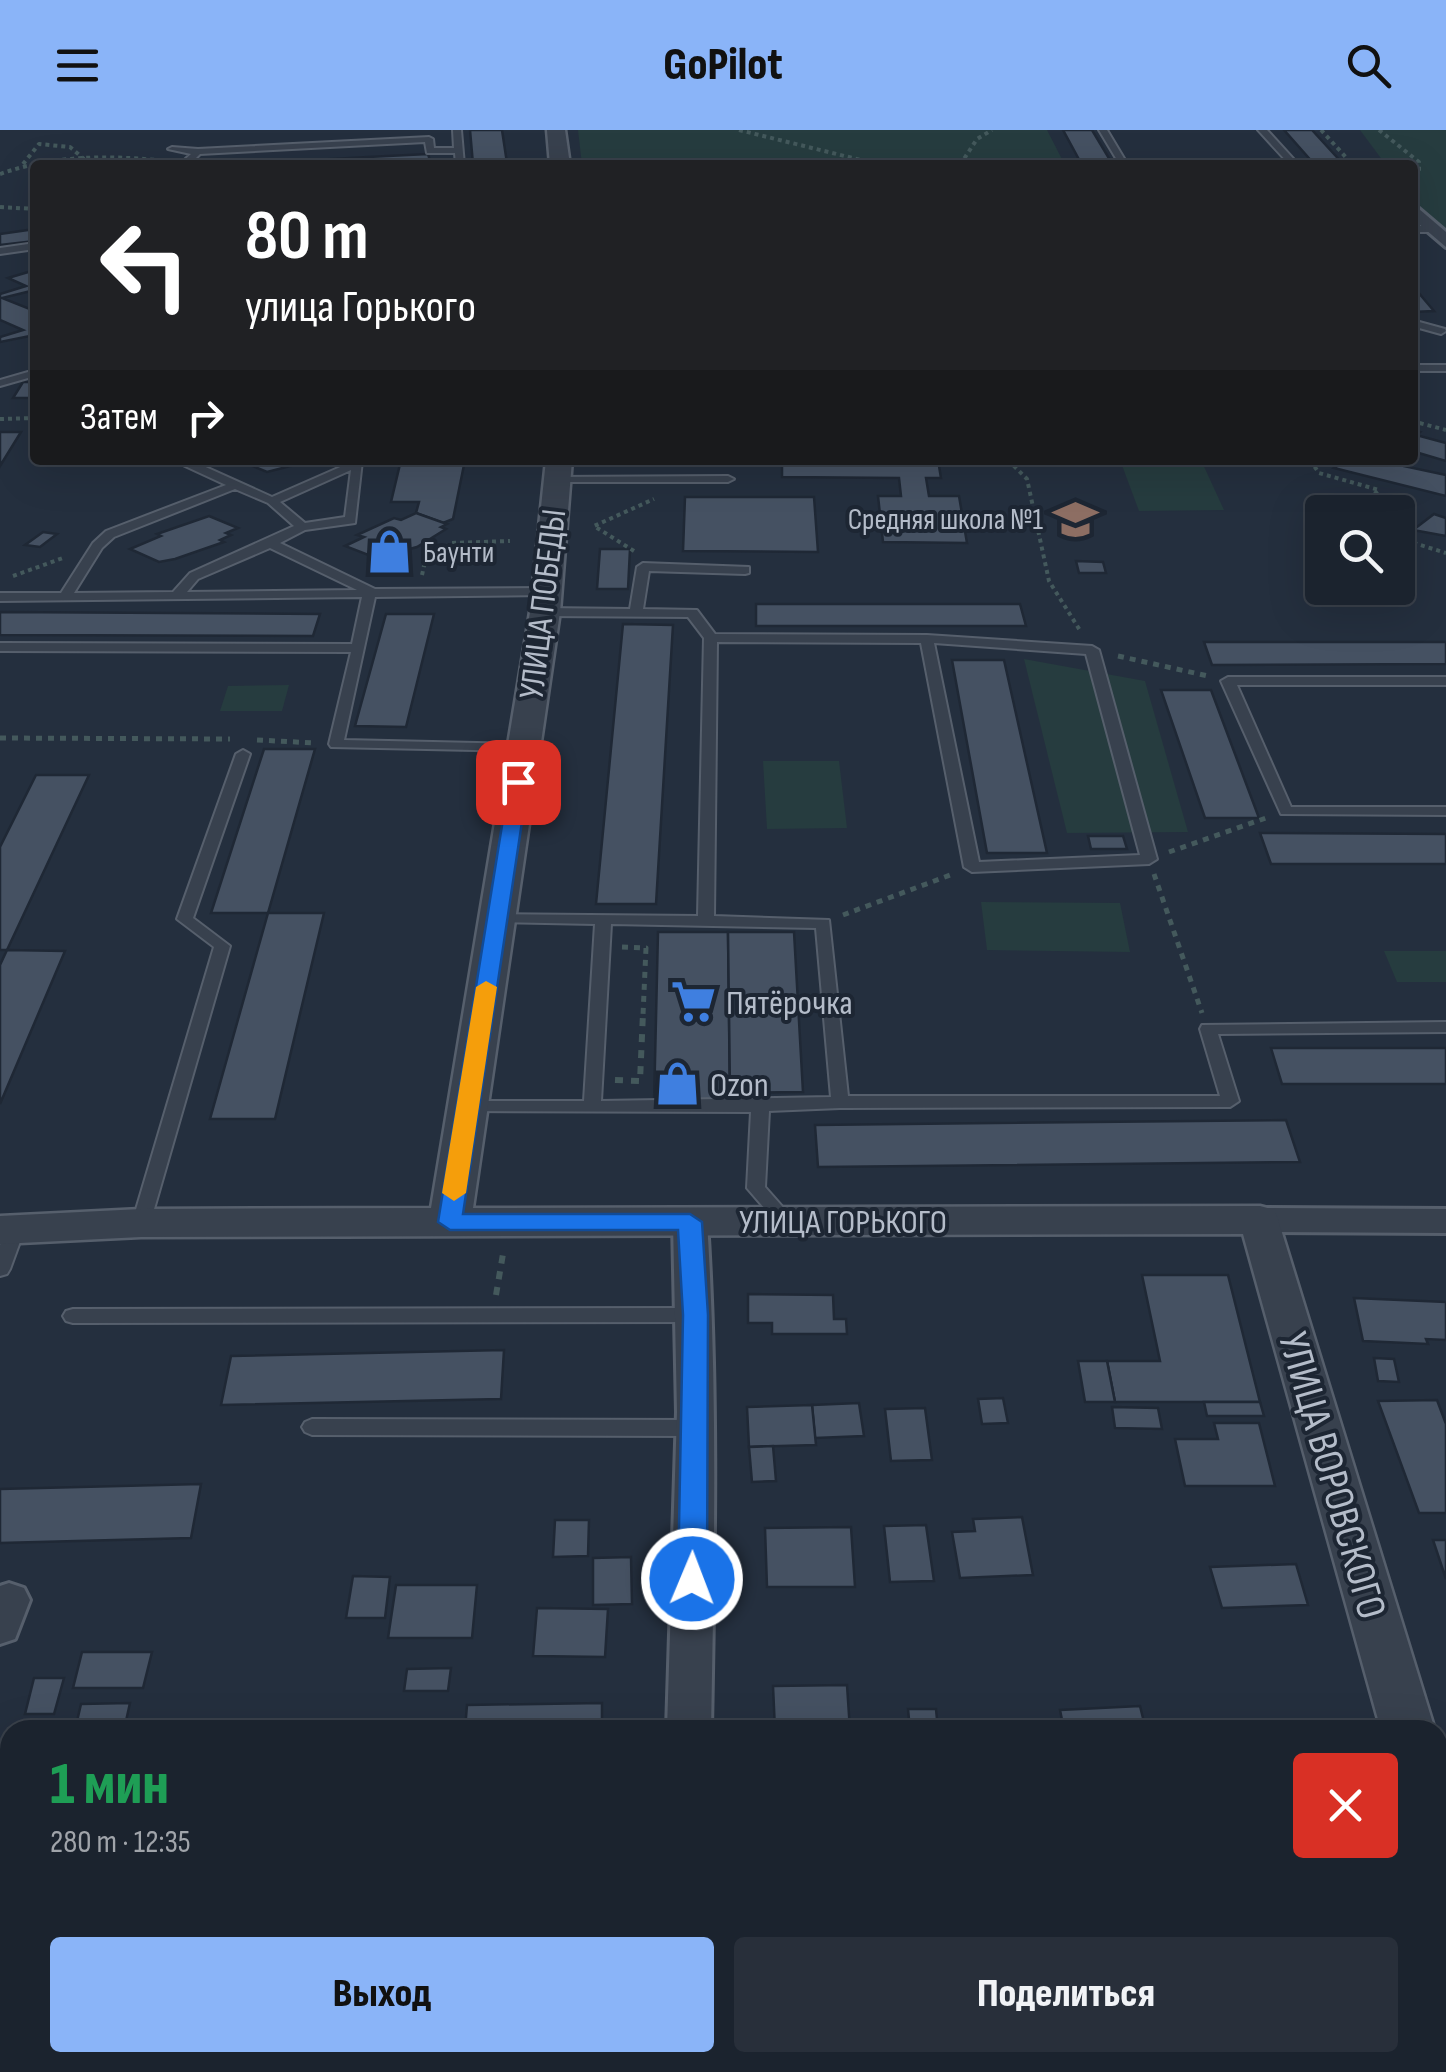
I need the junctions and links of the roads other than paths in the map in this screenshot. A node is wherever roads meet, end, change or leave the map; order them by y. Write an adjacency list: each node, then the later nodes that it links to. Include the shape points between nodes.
1 (456, 130): 6 (lane)
2 (556, 130): 12 (street)
3 (1103, 130): 13 (lane)
4 (1262, 130): 14 (lane)
5 (172, 149): 8 (lane)
6 (459, 150): 7 (lane); 11 (lane)
7 (430, 151): 8 (lane, via 430,139); 10 (lane)
8 (198, 152): 9 (lane)
9 (189, 160)
10 (271, 160)
11 (460, 160)
12 (559, 160)
13 (1121, 160)
14 (1289, 160)
15 (30, 247): 16 (lane)
16 (0, 251)
17 (1418, 325): 18 (lane)
18 (1444, 333)
19 (1418, 368): 20 (lane)
20 (1446, 368)
21 (30, 374): 22 (lane)
22 (0, 383)
23 (190, 465): 28 (lane)
24 (349, 465): 29 (lane)
25 (358, 465): 30 (lane, via 351,520)
26 (558, 470): 27 (lane); 37 (street, УЛИЦА ПОБЕДЫ)
27 (728, 479)
28 (236, 486): 29 (lane); 35 (lane, via 110,534)
29 (272, 501): 30 (lane)
30 (302, 527): 31 (lane)
31 (270, 543): 33 (lane); 36 (lane, via 194,576)
32 (745, 570): 38 (lane, via 642,567)
33 (370, 591): 36 (lane); 37 (lane); 42 (lane)
34 (0, 597): 35 (lane)
35 (65, 597): 36 (lane)
36 (176, 597)
37 (546, 602): 38 (lane); 44 (street, УЛИЦА ПОБЕДЫ)
38 (636, 612): 39 (lane, via 692,613)
39 (711, 638): 40 (lane); 49 (lane)
40 (928, 640): 40 (lane, via 1092,650 1149,858 972,867)
41 (0, 646): 42 (lane)
42 (358, 648): 44 (lane, via 336,744)
43 (1446, 681): 46 (lane, via 1228,681 1286,811)
44 (524, 748): 47 (street, УЛИЦА ПОБЕДЫ)
45 (242, 754): 60 (lane, via 186,919 222,946)
46 (1446, 811)
47 (497, 917): 48 (lane); 54 (street, УЛИЦА ПОБЕДЫ)
48 (602, 919): 49 (lane); 52 (lane)
49 (706, 921): 51 (lane, via 823,922)
50 (1446, 1026): 51 (lane, via 1208,1030 1230,1101)
51 (840, 1102): 53 (lane)
52 (592, 1106): 53 (lane); 54 (lane)
53 (760, 1106): 56 (lane, via 756,1188)
54 (468, 1108): 58 (street, УЛИЦА ПОБЕДЫ)
55 (1260, 1220): 56 (street, УЛИЦА ГОРЬКОГО); 57 (street, УЛИЦА ГОРЬКОГО); 68 (street, УЛИЦА ВОРОВСКОГО)
56 (786, 1221): 59 (street, УЛИЦА ГОРЬКОГО)
57 (1446, 1221)
58 (450, 1222): 59 (street, УЛИЦА ГОРЬКОГО); 60 (street, УЛИЦА ГОРЬКОГО)
59 (690, 1222): 63 (street)
60 (141, 1224): 61 (street, УЛИЦА ГОРЬКОГО)
61 (8, 1229): 62 (lane)
62 (0, 1269)
63 (696, 1315): 64 (lane); 66 (street)
64 (74, 1316)
65 (312, 1427): 66 (lane)
66 (696, 1428): 67 (street)
67 (689, 1720)
68 (1405, 1720)

